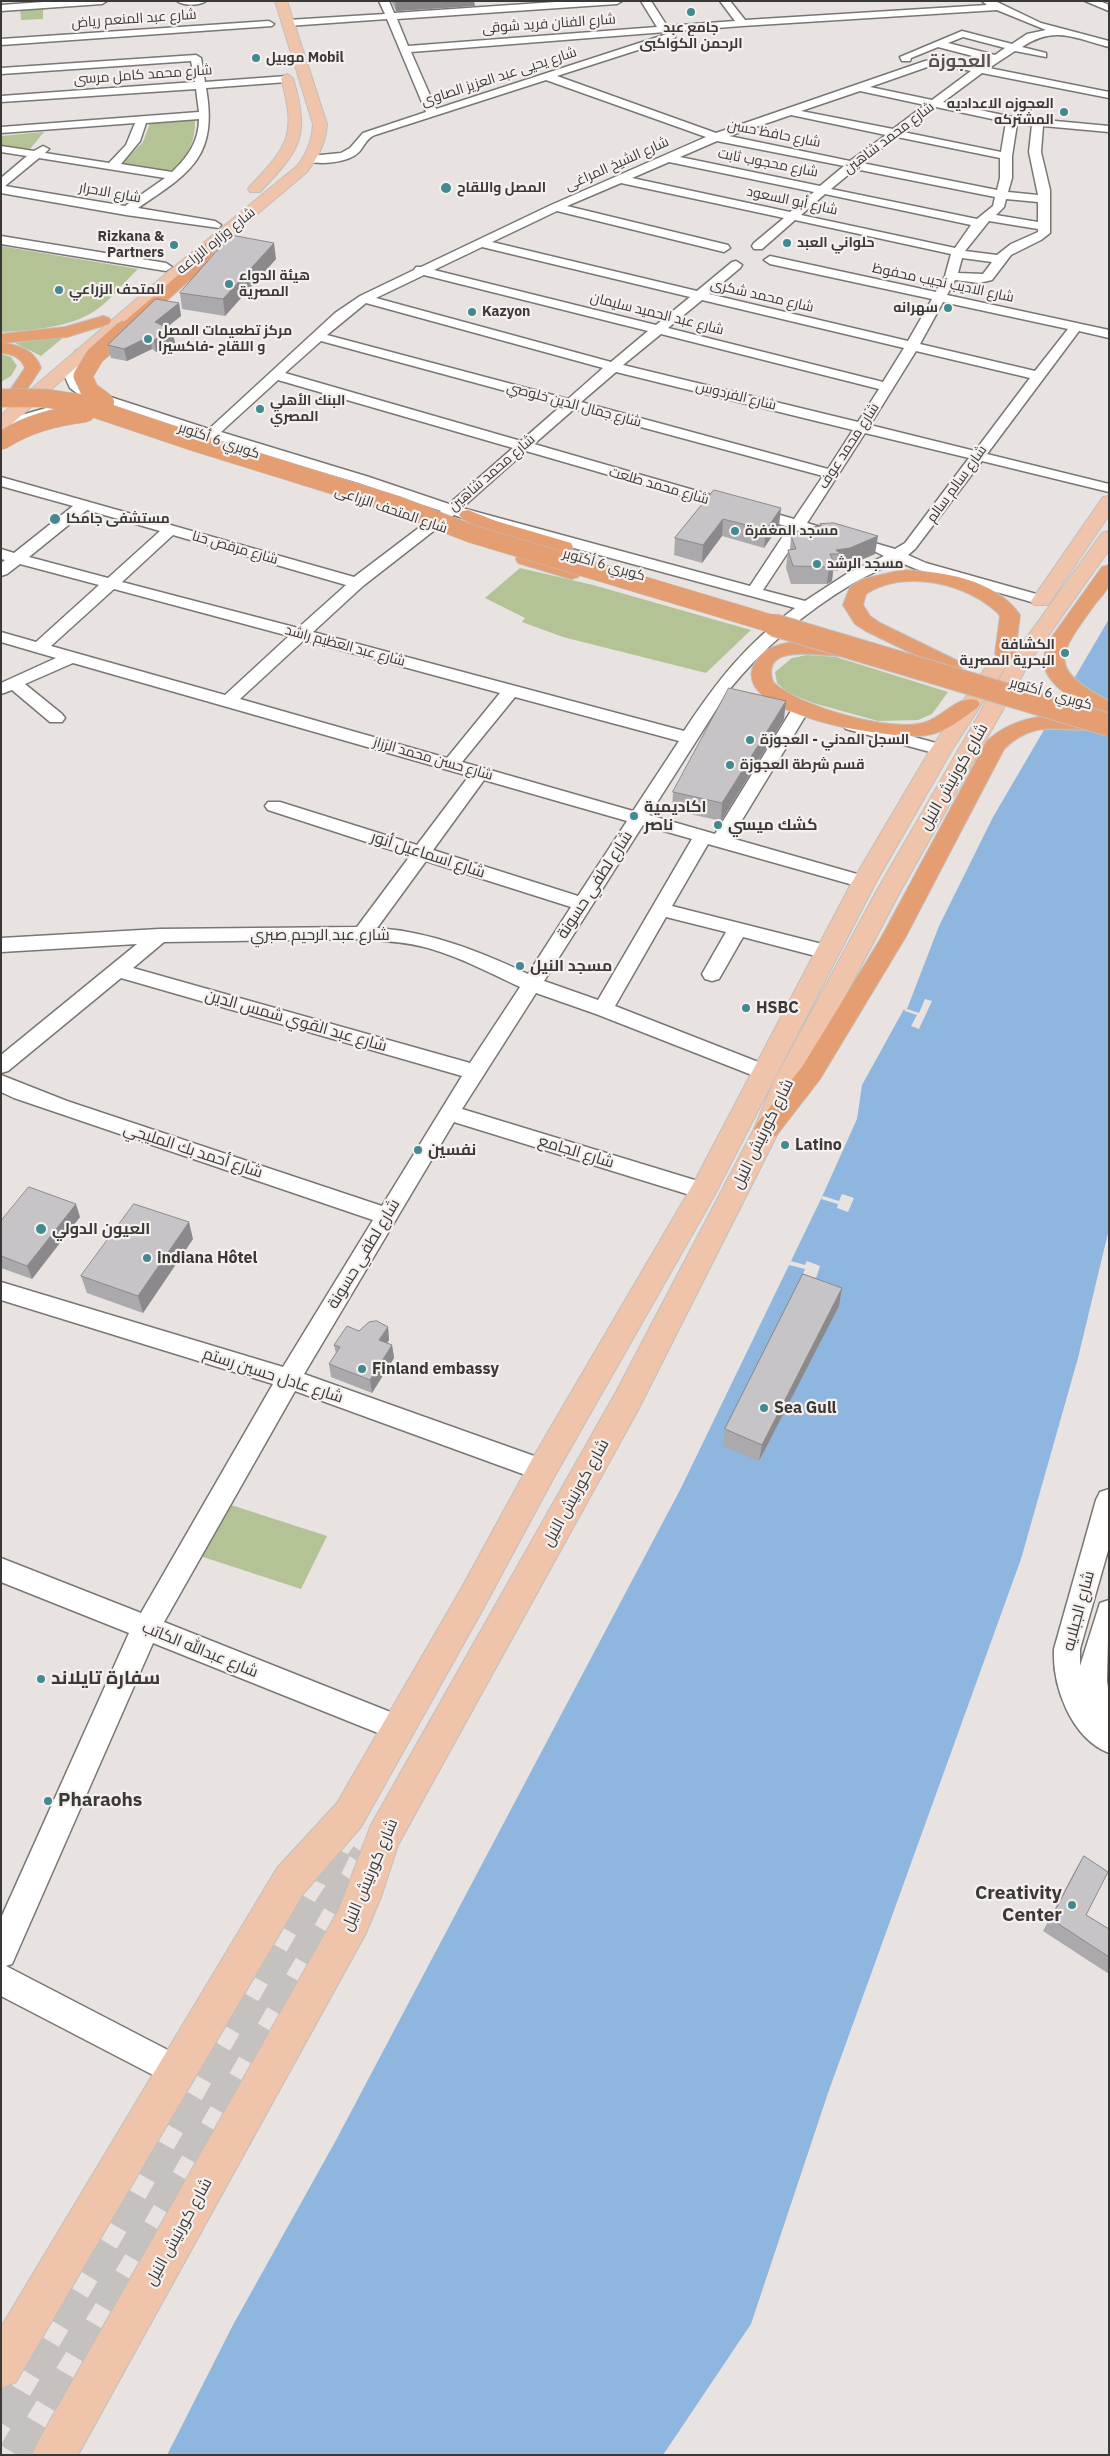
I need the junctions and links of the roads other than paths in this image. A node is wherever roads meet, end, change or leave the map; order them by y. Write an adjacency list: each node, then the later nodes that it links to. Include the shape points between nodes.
1 (182, 1): 2 (street)
2 (201, 1)
3 (281, 1): 17 (main road)
4 (384, 1): 15 (street)
5 (617, 1): 15 (street)
6 (646, 1): 22 (street)
7 (725, 1): 18 (street)
8 (1096, 1): 9 (street)
9 (1091, 2): 14 (street)
10 (97, 4): 12 (street)
11 (992, 4): 16 (street); 18 (street, شارع الفنان فريد شوقى)
12 (1, 8)
13 (265, 8): 19 (main road)
14 (1109, 8)
15 (391, 17): 17 (street); 28 (street)
16 (1022, 19): 21 (street); 23 (street)
17 (288, 23): 19 (main road); 62 (main road, شارع وزاره الزراعه, via 320,124 319,139)
18 (742, 23): 20 (street, شارع الفنان فريد شوقى)
19 (269, 24): 24 (main road); 34 (street, شارع عبد المنعم رياض, via 98,31)
20 (703, 26): 22 (street, شارع الفنان فريد شوقى); 38 (street, شارع يحيى عبد العزيز الصاوى)
21 (1013, 26)
22 (663, 28): 28 (street, شارع الفنان فريد شوقى)
23 (1056, 31): 26 (street); 27 (street, شارع محمد شاهين, via 1027,34)
24 (274, 40)
25 (1, 42): 34 (street, شارع عبد المنعم رياض)
26 (1109, 44)
27 (1015, 47): 29 (street, via 960,35); 31 (street, شارع محمد شاهين); 37 (street, via 1042,55)
28 (405, 49): 45 (street)
29 (944, 49): 30 (street); 30 (street, via 968,48); 33 (street, شارع الشيخ المراغى); 33 (street, via 928,48 905,58); 35 (street)
30 (980, 55): 31 (street); 31 (street)
31 (997, 59): 35 (street, شارع محمد شاهين)
32 (281, 64): 39 (main road)
33 (924, 64): 41 (street, شارع الشيخ المراغى)
34 (51, 67): 36 (street); 40 (street, شارع محمد كامل مرسى); 40 (street, via 193,57 196,58); 43 (street, شارع محمد كامل مرسى); 48 (street)
35 (979, 70): 37 (street); 44 (street, شارع محمد شاهين)
36 (1, 71)
37 (1000, 75): 42 (street)
38 (546, 76): 45 (street, شارع يحيى عبد العزيز الصاوى); 55 (street, شارع حافظ حسن)
39 (287, 78): 40 (street, شارع محمد كامل مرسى); 58 (main road, شارع وزاره الزراعه, via 298,125)
40 (199, 85): 47 (street)
41 (860, 88): 44 (street); 46 (street, شارع الشيخ المراغى)
42 (1109, 95)
43 (1, 99)
44 (933, 104): 50 (street); 54 (street, شارع محمد شاهين)
45 (432, 112): 62 (street, شارع يحيى عبد العزيز الصاوى, via 364,136 354,150 344,155)
46 (790, 112): 54 (street); 55 (street, شارع الشيخ المراغى)
47 (204, 115): 49 (street); 66 (street, via 202,140)
48 (54, 118): 49 (street); 53 (street); 59 (street, via 49,141)
49 (141, 120): 64 (street, via 131,149)
50 (1012, 120): 51 (street); 60 (street)
51 (1038, 123): 52 (street); 72 (street, via 1035,152)
52 (1109, 129): 56 (street)
53 (1, 130)
54 (893, 134): 60 (street); 63 (street, شارع محمد شاهين)
55 (716, 137): 61 (street, شارع الشيخ المراغى); 63 (street, شارع حافظ حسن)
56 (1096, 139)
57 (1, 149): 59 (street)
58 (288, 151): 62 (main road); 65 (main road, شارع وزاره الزراعه)
59 (37, 155): 64 (street); 68 (street)
60 (1006, 156): 71 (street)
61 (668, 158): 67 (street, شارع الشيخ المراغى); 70 (street, شارع محجوب ثابت)
62 (306, 164): 65 (main road); 81 (main road, شارع وزاره الزراعه)
63 (852, 165): 70 (street, شارع محمد شاهين); 71 (street, شارع حافظ حسن)
64 (111, 167): 66 (street)
65 (271, 173): 77 (main road, شارع وزاره الزراعه)
66 (174, 176): 74 (street)
67 (620, 179): 73 (street, شارع الشيخ المراغى); 75 (street, شارع أبو السعود)
68 (1, 184)
69 (1, 189): 74 (street, شارع الاحرار)
70 (824, 189): 75 (street, شارع محمد شاهين); 76 (street, شارع محجوب ثابت)
71 (1002, 195): 72 (street, شارع حافظ حسن); 76 (street, via 998,207)
72 (1044, 199): 78 (street)
73 (555, 208): 80 (street, شارع الشيخ المراغى); 82 (street)
74 (126, 211): 77 (street, شارع الاحرار)
75 (791, 216): 83 (street, شارع محمد شاهين); 85 (street, شارع أبو السعود)
76 (982, 220): 78 (street, شارع محجوب ثابت); 85 (street)
77 (215, 225): 89 (main road, شارع وزاره الزراعه)
78 (1045, 227): 86 (street, via 1040,236 1014,247)
79 (1, 240): 89 (street)
80 (480, 243): 90 (street, شارع الشيخ المراغى); 93 (street, شارع محمد شكرى)
81 (211, 246): 104 (main road, شارع وزاره الزراعه, via 173,274); 112 (highway, bridge, via 196,267 86,366 83,376 90,391)
82 (734, 246): 83 (street); 88 (street, via 720,252 722,260)
83 (758, 246): 87 (street, via 772,254)
84 (981, 251): 85 (street, شارع أبو السعود); 86 (street, شارع أبو السعود); 92 (street)
85 (957, 253): 91 (street, شارع محمد عوف)
86 (1001, 259): 92 (street, via 988,278)
87 (761, 264): 88 (street, شارع الاديب نجيب محفوظ); 94 (street, شارع الاديب نجيب محفوظ)
88 (736, 265): 93 (street, شارع محمد شاهين)
89 (166, 266): 96 (main road, شارع وزاره الزراعه)
90 (420, 270): 95 (street, شارع الشيخ المراغى); 98 (street, شارع عبد الحميد سليمان)
91 (951, 276): 92 (street); 94 (street, شارع محمد عوف)
92 (966, 278)
93 (698, 296): 98 (street, شارع محمد شاهين); 102 (street, شارع محمد شكرى)
94 (939, 297): 97 (street, شارع الاديب نجيب محفوظ); 102 (street, شارع محمد عوف)
95 (364, 299): 100 (street, شارع الشيخ المراغى); 105 (street, شارع الفردوس)
96 (103, 321): 101 (highway, via 67,332); 109 (main road, شارع وزاره الزراعه)
97 (1076, 327): 99 (street, شارع الاديب نجيب محفوظ); 107 (street, شارع سالم سالم)
98 (657, 330): 105 (street, شارع محمد شاهين); 108 (street, شارع عبد الحميد سليمان)
99 (1109, 334)
100 (318, 336): 106 (street, شارع الشيخ المراغى); 110 (street, شارع جمال الدين خلوصي)
101 (1, 339)
102 (912, 346): 107 (street, شارع محمد شكرى); 108 (street, شارع محمد عوف)
103 (1, 348): 109 (highway, via 20,352 31,359 33,368)
104 (81, 354): 111 (street, شارع المتحف الزراعى, via 71,372 77,388); 113 (main road, شارع وزاره الزراعه)
105 (613, 367): 110 (street, شارع محمد شاهين); 114 (street, شارع الفردوس)
106 (276, 375): 115 (street, شارع الشيخ المراغى); 117 (street, شارع محمد طلعت)
107 (1038, 376): 118 (street, شارع سالم سالم)
108 (887, 387): 114 (street, شارع محمد عوف)
109 (4, 398): 112 (highway, bridge, via 61,400)
110 (570, 404): 117 (street, شارع محمد شاهين); 119 (street, شارع جمال الدين خلوصي)
111 (132, 409): 112 (street); 115 (street, شارع المتحف الزراعى)
112 (108, 411): 113 (street, شارع المتحف الزراعى, via 46,412); 116 (highway, bridge, via 52,418 15,431); 125 (street, شارع المتحف الزراعى, via 165,438); 143 (highway, كوبري 6 أكتوبر, bridge, via 197,443 397,505 472,534); 144 (highway, كوبري 6 أكتوبر, via 404,500 488,532)
113 (1, 424)
114 (862, 427): 118 (street, شارع الفردوس); 119 (street, شارع محمد عوف)
115 (210, 435): 124 (street, شارع المتحف الزراعى, via 364,480)
116 (1, 441)
117 (521, 447): 124 (street, شارع محمد شاهين); 126 (street, شارع محمد طلعت)
118 (978, 456): 121 (street, شارع الفردوس); 130 (street, شارع سالم سالم, via 921,533)
119 (831, 474): 126 (street, شارع محمد عوف)
120 (1, 481): 123 (street, شارع مرقص حنا)
121 (1109, 488)
122 (1109, 500): 137 (main road, شارع كورنيش النيل)
123 (85, 504): 127 (street, شارع مرقص حنا); 131 (street)
124 (459, 512): 125 (street, شارع محمد شاهين); 136 (street, شارع المتحف الزراعى); 144 (highway, via 489,525 856,631)
125 (433, 524): 135 (street, شارع محمد شاهين); 139 (street, شارع المتحف الزراعى); 143 (highway, bridge, via 462,539 571,573 776,632 851,651)
126 (797, 524): 130 (street, شارع محمد طلعت); 136 (street, شارع محمد عوف)
127 (171, 529): 134 (street); 135 (street, شارع مرقص حنا)
128 (1109, 537): 181 (main road, شارع كورنيش النيل, via 1011,676 888,892 787,1081)
129 (1, 554): 131 (street, شارع عبد العظيم راشد)
130 (897, 556): 137 (street, شارع محمد طلعت, via 921,566); 138 (street, شارع سالم سالم, via 848,580)
131 (18, 558): 132 (street); 134 (street, شارع عبد العظيم راشد)
132 (1, 571)
133 (1109, 571): 154 (highway, via 1059,641 1051,661 1053,670 1069,686)
134 (110, 583): 140 (street, شارع عبد العظيم راشد); 142 (street)
135 (357, 583): 140 (street, شارع محمد شاهين)
136 (754, 592): 138 (street, شارع المتحف الزراعى)
137 (1041, 600): 145 (main road, شارع كورنيش النيل)
138 (808, 607): 139 (street, شارع لطفي حسونة)
139 (779, 629): 156 (street, شارع لطفي حسونة, via 742,661 730,690)
140 (302, 634): 149 (street, شارع عبد العظيم راشد); 151 (street, شارع محمد شاهين)
141 (1, 637): 142 (street, شارع حسن محمد الرزاز)
142 (39, 648): 146 (street, شارع حسن محمد الرزاز)
143 (878, 654): 147 (highway, كوبري 6 أكتوبر, bridge)
144 (913, 654): 147 (highway, كوبري 6 أكتوبر)
145 (1005, 654): 147 (highway, via 1010,615 1000,604 970,588 910,576 884,577 864,585 853,598 856,613 873,627); 152 (main road, شارع كورنيش النيل)
146 (72, 657): 148 (street); 151 (street, شارع حسن محمد الرزاز)
147 (950, 671): 153 (highway, bridge, via 894,666 833,649 797,647 770,657 761,676 774,695); 154 (highway, كوبري 6 أكتوبر, bridge)
148 (7, 687): 155 (street)
149 (512, 690): 156 (street, شارع عبد العظيم راشد); 158 (street)
150 (756, 698): 153 (street)
151 (228, 701): 158 (street, شارع حسن محمد الرزاز)
152 (970, 704): 153 (highway, via 929,729 914,732 848,722); 157 (main road, شارع كورنيش النيل)
153 (794, 706): 157 (street); 162 (street)
154 (1107, 717): 181 (highway, bridge, via 1020,727 1006,734 995,746 893,938 811,1073)
155 (56, 718)
156 (689, 738): 161 (street, شارع لطفي حسونة)
157 (941, 750): 164 (main road, شارع كورنيش النيل)
158 (451, 765): 159 (street, شارع حسن محمد الرزاز)
159 (480, 773): 161 (street, شارع حسن محمد الرزاز); 163 (street)
160 (274, 806): 163 (street, شارع اسماعيل أنور)
161 (638, 817): 162 (street, شارع حسن محمد الرزاز); 165 (street, شارع لطفي حسونة)
162 (711, 838): 164 (street, شارع حسن محمد الرزاز); 166 (street)
163 (419, 852): 165 (street, شارع اسماعيل أنور); 168 (street)
164 (864, 882): 171 (main road, شارع كورنيش النيل)
165 (582, 904): 174 (street, شارع لطفي حسونة)
166 (661, 909): 167 (street); 175 (street)
167 (737, 929): 171 (street); 173 (street)
168 (362, 932): 169 (street, شارع عبد الرحيم صبري); 174 (street, شارع عبد الرحيم صبري, via 431,942)
169 (159, 936): 170 (street, شارع عبد الرحيم صبري); 172 (street)
170 (1, 944)
171 (827, 952): 178 (main road, شارع كورنيش النيل)
172 (118, 970): 176 (street); 177 (street, شارع عبد القوي شمس الدين)
173 (712, 974)
174 (531, 984): 175 (street, شارع عبد الرحيم صبري); 177 (street, شارع لطفي حسونة)
175 (603, 1009): 178 (street, شارع عبد الرحيم صبري)
176 (1, 1066)
177 (475, 1072): 180 (street, شارع لطفي حسونة)
178 (764, 1072): 182 (main road, شارع كورنيش النيل)
179 (1, 1083): 183 (street, شارع أحمد بك المليجي, via 59,1107)
180 (449, 1113): 182 (street, شارع الجامع); 183 (street, شارع لطفي حسونة)
181 (768, 1129): 198 (main road, شارع كورنيش النيل, via 627,1402 383,1837 352,1922)
182 (703, 1192): 186 (main road, شارع كورنيش النيل)
183 (387, 1216): 185 (street, شارع لطفي حسونة)
184 (1, 1290): 185 (street, شارع عادل حسين رستم)
185 (289, 1380): 186 (street, شارع عادل حسين رستم); 190 (street, شارع لطفي حسونة)
186 (542, 1470): 192 (main road, شارع كورنيش النيل)
187 (1109, 1500): 193 (street, شارع الجبلايه, via 1067,1649 1066,1665 1074,1699)
188 (1, 1570): 190 (street, شارع عبدالله الكاتب)
189 (1109, 1612): 191 (street, شارع الجبلايه, via 1092,1673 1096,1703)
190 (146, 1629): 192 (street, شارع عبدالله الكاتب); 194 (street, شارع لطفي حسونة)
191 (1109, 1721)
192 (398, 1728): 196 (main road, شارع كورنيش النيل, via 349,1815 290,1881)
193 (1109, 1740)
194 (1, 1953)
195 (1, 1980): 196 (street)
196 (178, 2072): 197 (main road, شارع كورنيش النيل)
197 (1, 2367)
198 (54, 2455)

